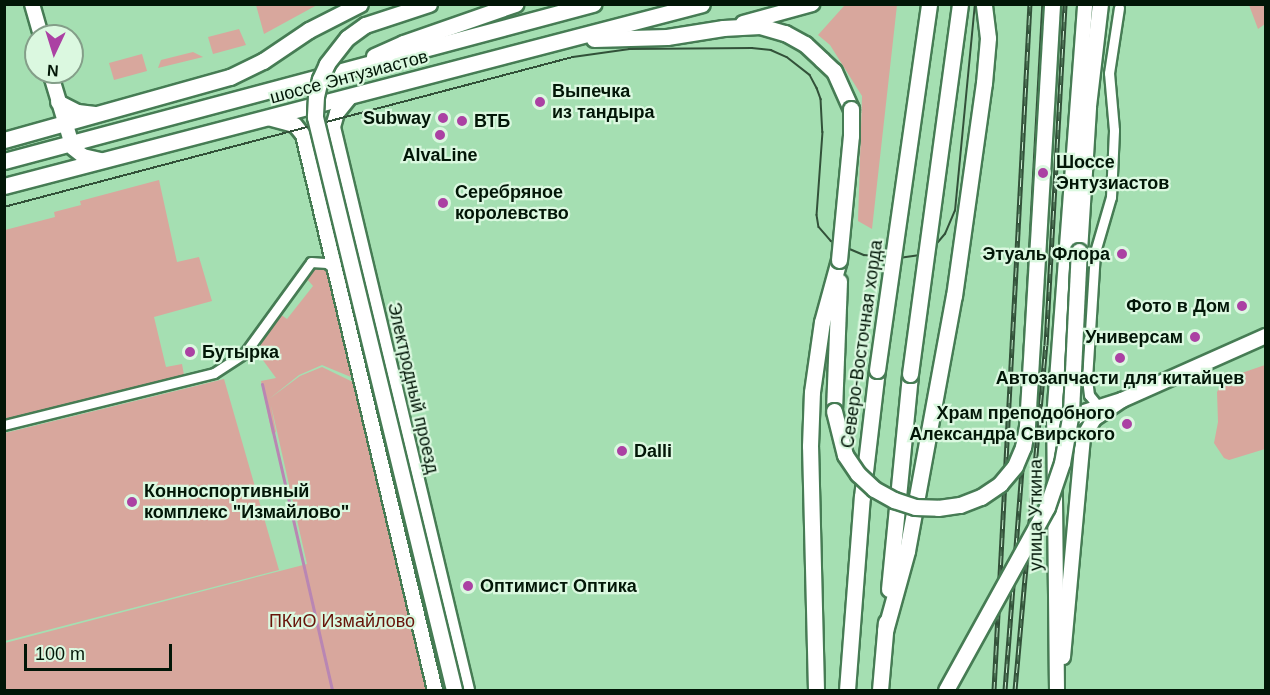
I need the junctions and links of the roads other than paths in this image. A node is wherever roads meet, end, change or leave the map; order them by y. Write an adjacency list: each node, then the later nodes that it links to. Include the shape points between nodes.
1 (32, 4): 15 (street)
2 (360, 4): 22 (main road, via 230,77)
3 (429, 4): 45 (main road, bridge, via 365,25 347,38 320,79 315,117)
4 (514, 4): 18 (main road, via 403,43)
5 (592, 4): 18 (main road, шоссе Энтузиастов)
6 (702, 4): 17 (main road, шоссе Энтузиастов)
7 (812, 4): 16 (street)
8 (928, 4): 47 (main road, Северо-Восточная хорда, bridge, via 862,497)
9 (960, 4): 42 (main road, bridge, via 909,374)
10 (984, 4): 42 (main road, via 988,38 984,84 954,296 907,551)
11 (1052, 4): 31 (main road, bridge, via 1028,426 1015,466 1000,484 981,497 949,507 915,507 874,489 845,455 834,411)
12 (1085, 4): 39 (street)
13 (1100, 4): 49 (main road, bridge, via 1088,106 1071,412 1062,463 1047,507)
14 (1119, 8): 35 (street, via 1109,73 1114,130 1111,197 1095,252 1087,379 1089,395)
15 (37, 24)
16 (723, 28): 17 (main road, via 667,37); 31 (main road, bridge, via 760,26 785,33 805,44 834,71 850,109 851,136)
17 (561, 41): 20 (main road, шоссе Энтузиастов)
18 (330, 75): 27 (main road, шоссе Энтузиастов)
19 (53, 84): 21 (street)
20 (350, 97): 23 (main road, шоссе Энтузиастов); 36 (street, Электродный проезд, via 333,127)
21 (58, 102): 22 (street, via 78,112); 24 (street); 25 (street)
22 (102, 114): 24 (main road)
23 (268, 118): 28 (main road, шоссе Энтузиастов); 32 (street, via 295,125 303,135)
24 (66, 125): 25 (main road); 27 (street)
25 (39, 131): 26 (main road); 27 (street)
26 (4, 140)
27 (72, 144): 28 (street, via 83,156); 29 (main road, шоссе Энтузиастов)
28 (101, 160): 30 (main road, шоссе Энтузиастов)
29 (4, 161)
30 (4, 186)
31 (839, 260): 43 (main road, via 822,322 810,446)
32 (336, 272): 37 (street, via 327,263 311,262 245,353 214,373); 38 (street)
33 (1266, 336): 34 (street)
34 (1122, 400): 35 (street, улица Уткина); 50 (street, улица Уткина, via 1094,419 1083,438 1072,578)
35 (1098, 406): 39 (street, улица Уткина, via 1071,420)
36 (404, 424): 38 (street, via 392,439 379,437); 40 (street, Электродный проезд)
37 (4, 425)
38 (374, 430): 41 (street)
39 (1054, 447): 50 (street, улица Уткина)
40 (444, 597): 41 (street, via 432,589 420,590); 46 (street, Электродный проезд)
41 (415, 606): 44 (street)
42 (885, 631): 48 (main road)
43 (816, 686)
44 (435, 690)
45 (454, 690)
46 (467, 690)
47 (847, 690)
48 (880, 690)
49 (946, 690)
50 (1057, 690)

